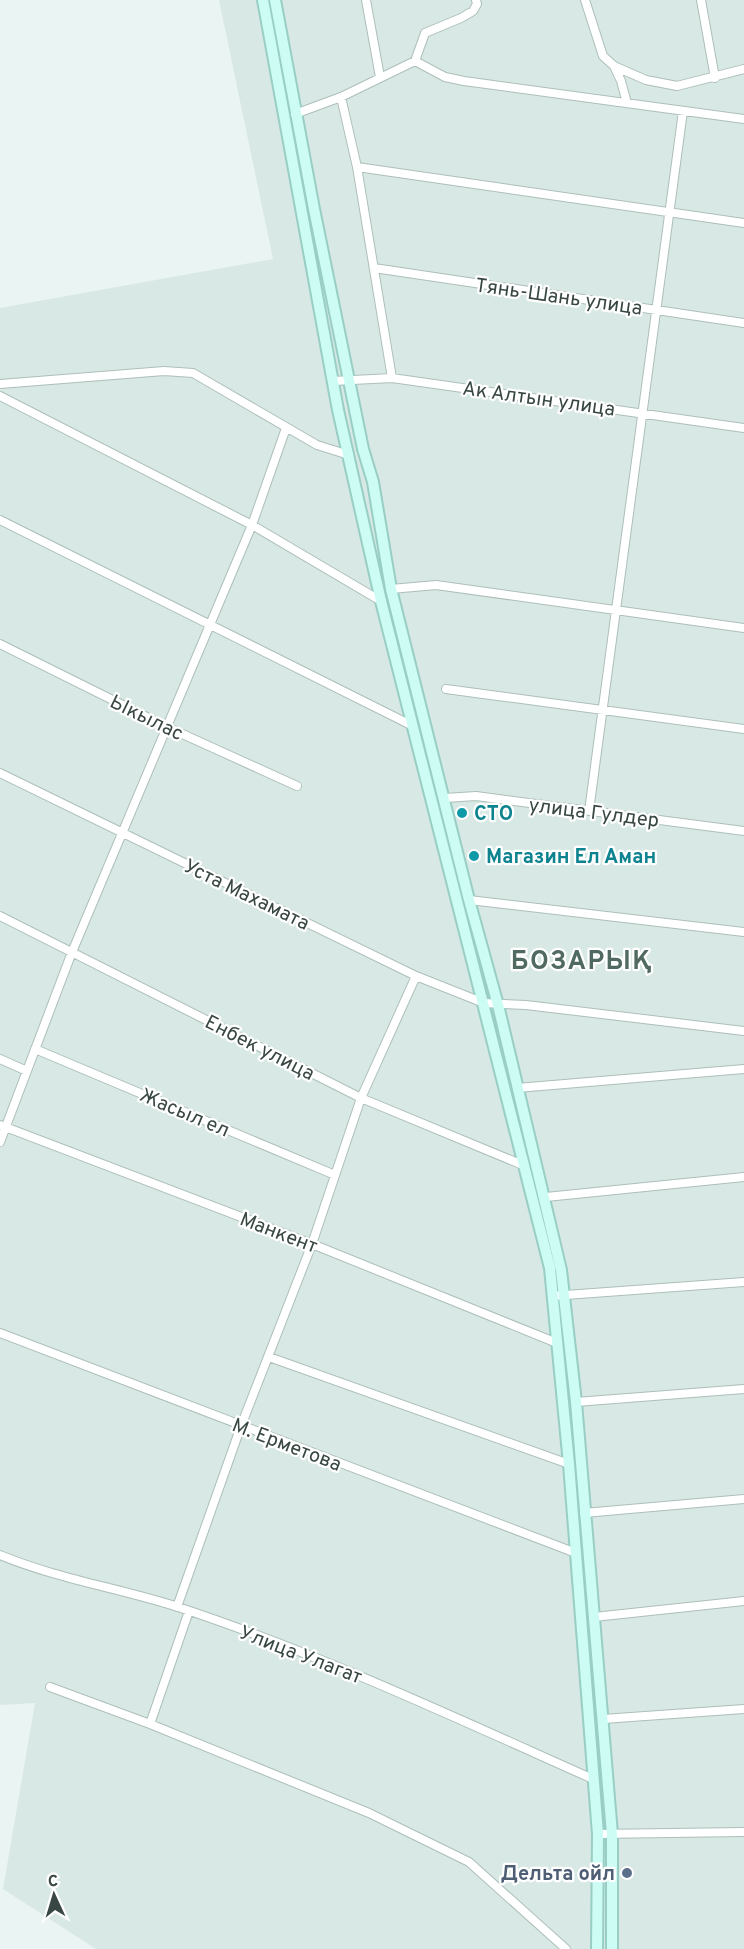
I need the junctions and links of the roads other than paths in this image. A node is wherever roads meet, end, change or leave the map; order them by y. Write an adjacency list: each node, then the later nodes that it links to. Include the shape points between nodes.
1 (262, 0): 24 (main road)
2 (275, 0): 15 (main road)
3 (366, 0): 10 (street)
4 (476, 0): 7 (street, via 473,11 425,33)
5 (585, 0): 8 (street, via 603,56)
6 (701, 0): 11 (street)
7 (415, 61): 10 (street); 13 (street, via 445,77)
8 (614, 66): 11 (street, via 646,80 677,86); 13 (street)
9 (744, 69): 11 (street)
10 (381, 77): 12 (street)
11 (715, 78)
12 (341, 97): 15 (street); 17 (street)
13 (627, 103): 14 (street)
14 (683, 111): 16 (street); 18 (street)
15 (295, 114): 25 (main road)
16 (744, 119)
17 (357, 167): 18 (street); 20 (street)
18 (670, 212): 19 (street); 21 (street)
19 (744, 223)
20 (374, 268): 21 (street, Тянь-Шань улица); 23 (street)
21 (657, 310): 22 (street, Тянь-Шань улица); 28 (street)
22 (744, 323)
23 (392, 378): 25 (street, Ак Алтын улица); 28 (street, Ак Алтын улица)
24 (333, 381): 25 (street, Ак Алтын улица); 31 (main road)
25 (351, 382): 34 (main road)
26 (0, 384): 29 (street, via 164,371 193,373)
27 (0, 396): 33 (street)
28 (643, 413): 30 (street, Ак Алтын улица); 36 (street)
29 (286, 428): 31 (street, via 317,445); 33 (street)
30 (744, 428)
31 (349, 455): 35 (main road)
32 (0, 520): 37 (street)
33 (252, 525): 35 (street); 37 (street)
34 (391, 589): 36 (street, via 436,585); 47 (main road)
35 (381, 601): 42 (main road)
36 (616, 610): 38 (street); 41 (street)
37 (210, 624): 42 (street); 43 (street)
38 (744, 628)
39 (0, 644): 43 (street, Ыкылас)
40 (447, 689): 41 (street)
41 (602, 710): 44 (street); 48 (street)
42 (413, 726): 56 (main road)
43 (167, 727): 46 (street, Ыкылас); 50 (street)
44 (744, 729)
45 (0, 773): 50 (street, Уста Махамата)
46 (297, 786)
47 (445, 798): 48 (street, улица Гулдер, via 476,796); 51 (main road)
48 (589, 811): 49 (street, улица Гулдер)
49 (744, 831)
50 (124, 833): 54 (street); 55 (street, Уста Махамата)
51 (469, 900): 53 (street); 57 (main road)
52 (0, 916): 54 (street, Енбек улица)
53 (744, 932)
54 (72, 952): 59 (street); 64 (street, Енбек улица)
55 (416, 976): 56 (street, Уста Махамата); 64 (street)
56 (484, 1004): 57 (street, Уста Махамата); 67 (main road)
57 (498, 1005): 58 (street, Уста Махамата); 63 (main road)
58 (744, 1031)
59 (35, 1049): 62 (street); 68 (street, Жасыл ел)
60 (0, 1059): 62 (street)
61 (744, 1069): 63 (street)
62 (27, 1071): 65 (street)
63 (517, 1088): 70 (main road)
64 (361, 1098): 67 (street, Енбек улица); 68 (street)
65 (3, 1126): 66 (street); 71 (street, Манкент)
66 (0, 1142)
67 (525, 1166): 74 (main road, via 550,1268)
68 (335, 1175): 71 (street)
69 (744, 1178): 70 (street)
70 (546, 1197): 73 (main road)
71 (312, 1244): 76 (street, Манкент); 77 (street)
72 (744, 1282): 73 (street)
73 (565, 1295): 74 (street); 79 (main road)
74 (552, 1296): 76 (main road)
75 (0, 1333): 80 (street, М. Ерметова)
76 (557, 1343): 81 (main road)
77 (269, 1357): 80 (street); 81 (street)
78 (744, 1389): 79 (street)
79 (576, 1402): 83 (main road)
80 (241, 1426): 84 (street, М. Ерметова); 89 (street)
81 (569, 1464): 84 (main road)
82 (744, 1499): 83 (street)
83 (584, 1513): 86 (main road)
84 (576, 1553): 87 (main road)
85 (0, 1555): 89 (street, Улица Улагат, via 36,1570)
86 (590, 1576): 87 (main road); 91 (main road)
87 (578, 1578): 96 (main road)
88 (744, 1601): 91 (street)
89 (177, 1607): 90 (street, Улица Улагат)
90 (189, 1611): 95 (street); 96 (street, Улица Улагат, via 348,1670)
91 (594, 1617): 94 (main road)
92 (50, 1686): 95 (street)
93 (744, 1709): 94 (street)
94 (603, 1719): 99 (main road)
95 (150, 1724): 100 (street, via 369,1813 469,1862)
96 (592, 1779): 98 (main road)
97 (744, 1832): 99 (street)
98 (598, 1834): 99 (street); 101 (main road)
99 (612, 1834): 102 (main road)
100 (566, 1949)
101 (597, 1949)
102 (612, 1949)

